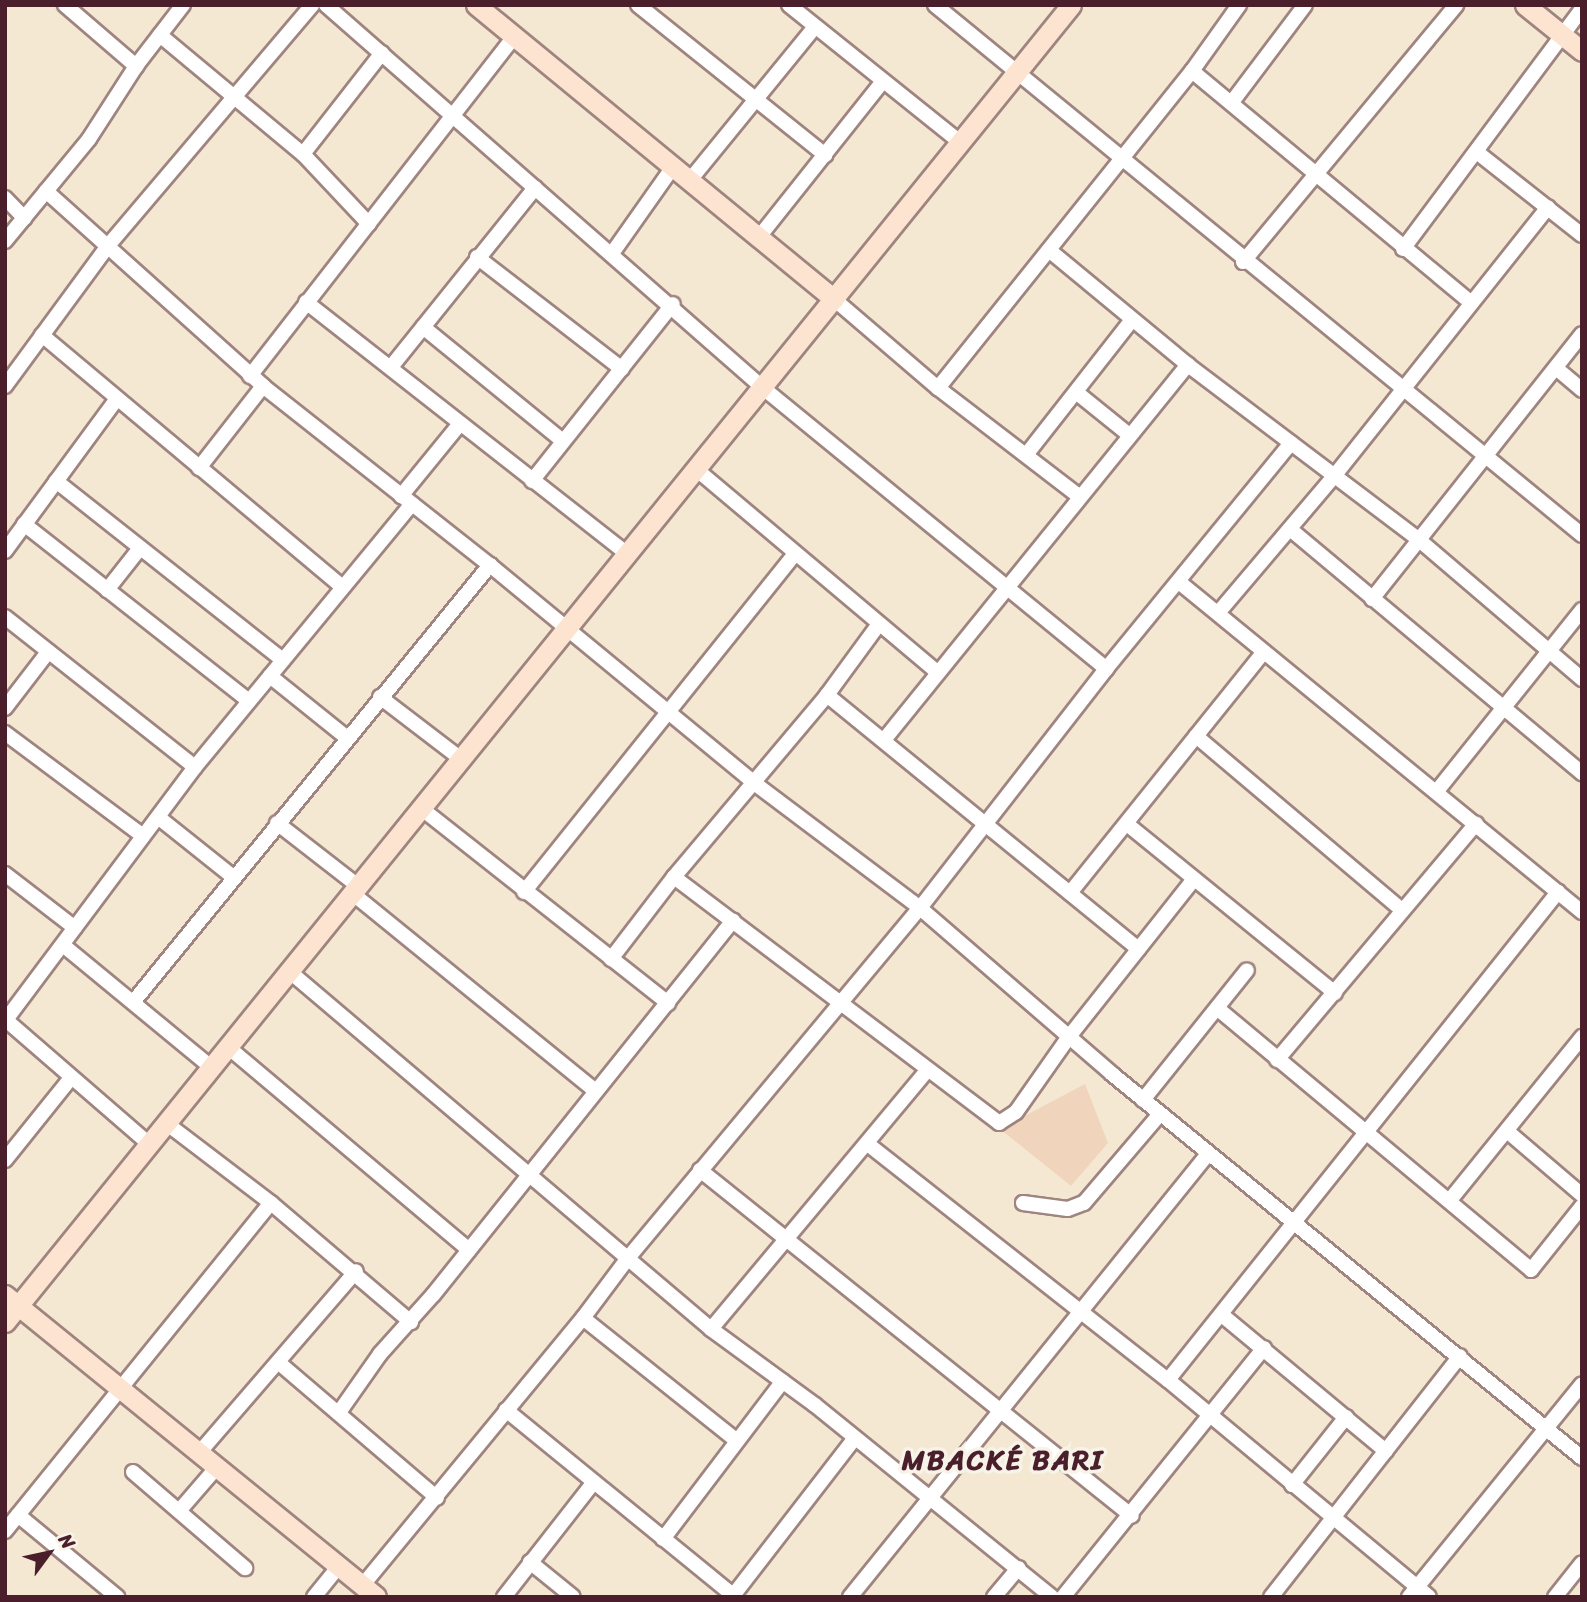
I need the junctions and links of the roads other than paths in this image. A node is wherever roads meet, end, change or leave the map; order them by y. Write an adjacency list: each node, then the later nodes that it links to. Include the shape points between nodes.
1 (65, 5): 15 (street)
2 (183, 5): 17 (street)
3 (312, 5): 26 (street)
4 (326, 5): 21 (street)
5 (476, 5): 19 (street)
6 (638, 5): 27 (street)
7 (789, 5): 16 (street)
8 (936, 5): 24 (street)
9 (1071, 5): 24 (street)
10 (1240, 5): 23 (street)
11 (1305, 5): 28 (street)
12 (1456, 5): 36 (street)
13 (1525, 5): 18 (street)
14 (1582, 9): 18 (street)
15 (82, 11): 22 (street)
16 (815, 27): 25 (street); 27 (street)
17 (160, 35): 22 (street); 26 (street)
18 (1563, 36): 20 (street); 31 (street)
19 (514, 37): 29 (street); 35 (street)
20 (1582, 51)
21 (382, 53): 29 (street); 32 (street)
22 (136, 65): 39 (street, via 89,139)
23 (1192, 71): 28 (street); 34 (street)
24 (1016, 73): 30 (street); 34 (street)
25 (883, 81): 30 (street); 33 (street)
26 (235, 96): 32 (street); 47 (street)
27 (755, 100): 33 (street); 37 (street)
28 (1232, 102): 36 (street)
29 (452, 119): 38 (street); 43 (street)
30 (960, 142): 53 (street)
31 (1478, 153): 41 (street); 48 (street)
32 (303, 154): 43 (street)
33 (825, 155): 45 (street)
34 (1122, 159): 49 (street); 52 (street)
35 (673, 167): 37 (street); 50 (street)
36 (1320, 174): 48 (street); 52 (street)
37 (690, 180): 45 (street)
38 (535, 188): 50 (street); 51 (street)
39 (46, 191): 42 (street); 47 (street)
40 (5, 198): 42 (street)
41 (1548, 208): 44 (street); 55 (street)
42 (24, 218): 46 (street)
43 (369, 224): 54 (street)
44 (1582, 235)
45 (760, 237): 53 (street)
46 (5, 241)
47 (107, 247): 60 (street); 65 (street)
48 (1403, 249): 55 (street)
49 (1049, 250): 57 (street); 69 (street)
50 (613, 252): 56 (street)
51 (478, 257): 58 (street); 64 (street)
52 (1243, 262): 70 (street)
53 (834, 299): 68 (street); 69 (street)
54 (306, 302): 62 (street); 65 (street)
55 (1470, 302): 70 (street)
56 (673, 304): 64 (street); 68 (street)
57 (1132, 320): 61 (street); 72 (street)
58 (423, 327): 62 (street); 76 (street)
59 (1582, 334): 63 (street)
60 (43, 335): 66 (street); 73 (street)
61 (1188, 365): 75 (street); 77 (street)
62 (391, 367): 74 (street)
63 (1556, 368): 71 (street); 79 (street)
64 (622, 369): 76 (street)
65 (250, 376): 67 (street)
66 (7, 381)
67 (263, 386): 80 (street); 86 (street)
68 (762, 387): 81 (street); 98 (street)
69 (938, 388): 78 (street)
70 (1402, 390): 79 (street); 82 (street)
71 (1582, 390)
72 (1076, 392): 75 (street); 78 (street)
73 (116, 400): 80 (street); 83 (street)
74 (459, 425): 84 (street); 86 (street)
75 (1128, 434): 85 (street)
76 (563, 442): 84 (street)
77 (1291, 443): 82 (street); 96 (street)
78 (1026, 455): 85 (street)
79 (1483, 455): 89 (street); 90 (street)
80 (199, 468): 97 (street)
81 (695, 469): 93 (street); 94 (street)
82 (1335, 475): 88 (street); 90 (street)
83 (56, 481): 87 (street); 91 (street)
84 (532, 481): 93 (street)
85 (1079, 496): 98 (street)
86 (407, 500): 95 (street); 97 (street)
87 (24, 524): 92 (street); 99 (street)
88 (1290, 529): 100 (street); 102 (street)
89 (1582, 535)
90 (1418, 539): 100 (street); 108 (street)
91 (140, 548): 99 (street); 109 (street)
92 (5, 551)
93 (626, 554): 105 (street)
94 (795, 554): 104 (street); 119 (street)
95 (490, 565): 105 (street); 115 (street)
96 (1179, 582): 102 (street); 110 (street)
97 (342, 587): 109 (street)
98 (1006, 587): 110 (street); 111 (street)
99 (107, 590): 116 (street)
100 (1373, 599): 118 (street)
101 (1582, 610): 108 (street)
102 (1217, 613): 107 (street)
103 (5, 617): 106 (street)
104 (879, 624): 111 (street); 114 (street)
105 (565, 630): 119 (street); 124 (street)
106 (48, 652): 117 (street); 125 (street)
107 (1264, 652): 121 (street); 128 (street)
108 (1548, 652): 113 (street); 118 (street)
109 (283, 660): 112 (street)
110 (1106, 669): 132 (street)
111 (936, 671): 123 (street)
112 (270, 676): 116 (street); 122 (street)
113 (1582, 680)
114 (827, 695): 123 (street); 127 (street)
115 (380, 697): 122 (street); 124 (street)
116 (249, 701): 125 (street)
117 (5, 708)
118 (1503, 709): 126 (street); 128 (street)
119 (668, 715): 127 (street); 141 (street)
120 (5, 733): 135 (street)
121 (1196, 736): 133 (street); 145 (street)
122 (346, 738): 131 (street)
123 (884, 740): 132 (street)
124 (461, 759): 129 (street)
125 (195, 768): 130 (street)
126 (1582, 773)
127 (752, 782): 137 (street); 144 (street)
128 (1437, 791): 134 (street)
129 (421, 808): 140 (street); 141 (street)
130 (158, 817): 135 (street); 136 (street)
131 (277, 823): 136 (street); 140 (street)
132 (986, 824): 143 (street); 144 (street)
133 (1127, 824): 139 (street); 143 (street)
134 (1476, 824): 142 (street); 145 (street)
135 (144, 836): 148 (street)
136 (232, 876): 155 (street)
137 (674, 877): 147 (street); 151 (street)
138 (7, 878): 148 (street)
139 (1194, 879): 150 (street); 154 (street)
140 (355, 890): 153 (street); 167 (street)
141 (524, 892): 151 (street)
142 (1558, 892): 146 (street); 171 (street)
143 (1070, 893): 150 (street)
144 (920, 908): 156 (street); 160 (street)
145 (1401, 909): 154 (street)
146 (1582, 912)
147 (733, 920): 156 (street); 157 (street)
148 (75, 928): 149 (street)
149 (63, 945): 155 (street); 159 (street)
150 (1138, 949): 160 (street)
151 (611, 959): 157 (street)
152 (1247, 970): 158 (street)
153 (289, 971): 161 (street); 178 (street)
154 (1335, 993): 163 (street)
155 (134, 1001): 164 (street)
156 (840, 1001): 165 (street); 177 (street)
157 (668, 1003): 167 (street)
158 (1217, 1008): 163 (street); 168 (street)
159 (6, 1021): 166 (street)
160 (1068, 1038): 165 (street, via 1016,1112 999,1123); 168 (street)
161 (228, 1047): 164 (street); 186 (street)
162 (1579, 1047): 172 (street)
163 (1277, 1060): 171 (street)
164 (211, 1067): 170 (street)
165 (927, 1071): 174 (street)
166 (71, 1078): 173 (street); 176 (street)
167 (596, 1091): 178 (street)
168 (1143, 1100): 169 (street)
169 (1160, 1114): 175 (street); 182 (street, via 1084,1203 1068,1209)
170 (166, 1123): 173 (street); 181 (street)
171 (1365, 1131): 180 (street); 184 (street)
172 (1507, 1131): 179 (street); 180 (street)
173 (149, 1144): 189 (street)
174 (869, 1145): 185 (street); 190 (street)
175 (1208, 1154): 184 (street); 190 (street)
176 (5, 1160)
177 (700, 1170): 185 (street); 187 (street)
178 (526, 1176): 186 (street); 187 (street)
179 (1582, 1195)
180 (1450, 1200): 183 (street, via 1531,1270)
181 (271, 1203): 188 (street); 202 (street)
182 (1023, 1203)
183 (1582, 1206)
184 (1294, 1223): 191 (street); 197 (street)
185 (787, 1239): 195 (street); 205 (street)
186 (469, 1250): 194 (street)
187 (628, 1258): 192 (street); 195 (street)
188 (356, 1271): 194 (street); 198 (street)
189 (12, 1300): 193 (street); 202 (street)
190 (1080, 1311): 199 (street); 205 (street)
191 (1222, 1315): 196 (street); 199 (street)
192 (583, 1318): 203 (street); 210 (street)
193 (5, 1322)
194 (411, 1322): 204 (street, via 380,1354)
195 (710, 1329): 200 (street)
196 (1264, 1348): 206 (street); 207 (street)
197 (1460, 1356): 208 (street); 211 (street)
198 (278, 1362): 204 (street); 212 (street)
199 (1168, 1380): 206 (street)
200 (783, 1381): 209 (street); 210 (street)
201 (1582, 1384): 208 (street)
202 (118, 1387): 212 (street); 221 (street)
203 (506, 1410): 216 (street); 218 (street)
204 (340, 1411): 218 (street)
205 (998, 1411): 219 (street); 222 (street)
206 (1208, 1416): 217 (street); 222 (street)
207 (1346, 1417): 211 (street); 217 (street)
208 (1546, 1427): 213 (street); 232 (street)
209 (855, 1438): 219 (street); 233 (street)
210 (736, 1440): 225 (street)
211 (1387, 1451): 223 (street)
212 (200, 1453): 214 (street)
213 (1582, 1458)
214 (217, 1467): 220 (street); 228 (street)
215 (133, 1472): 220 (street)
216 (594, 1482): 225 (street); 226 (street)
217 (1292, 1485): 223 (street)
218 (437, 1497): 231 (street)
219 (929, 1498): 230 (street); 239 (street)
220 (180, 1511): 229 (street)
221 (18, 1515): 224 (street); 235 (street)
222 (1132, 1516): 242 (street)
223 (1332, 1517): 232 (street); 243 (street)
224 (5, 1531)
225 (663, 1539): 233 (street)
226 (530, 1562): 237 (street); 238 (street)
227 (1582, 1563): 234 (street)
228 (339, 1566): 231 (street); 236 (street)
229 (245, 1568)
230 (1018, 1568): 240 (street); 241 (street)
231 (369, 1591)
232 (1419, 1593)
233 (733, 1596)
234 (1557, 1596)
235 (117, 1597)
236 (314, 1597)
237 (504, 1597)
238 (573, 1597)
239 (850, 1597)
240 (994, 1597)
241 (1052, 1597)
242 (1063, 1597)
243 (1271, 1597)

